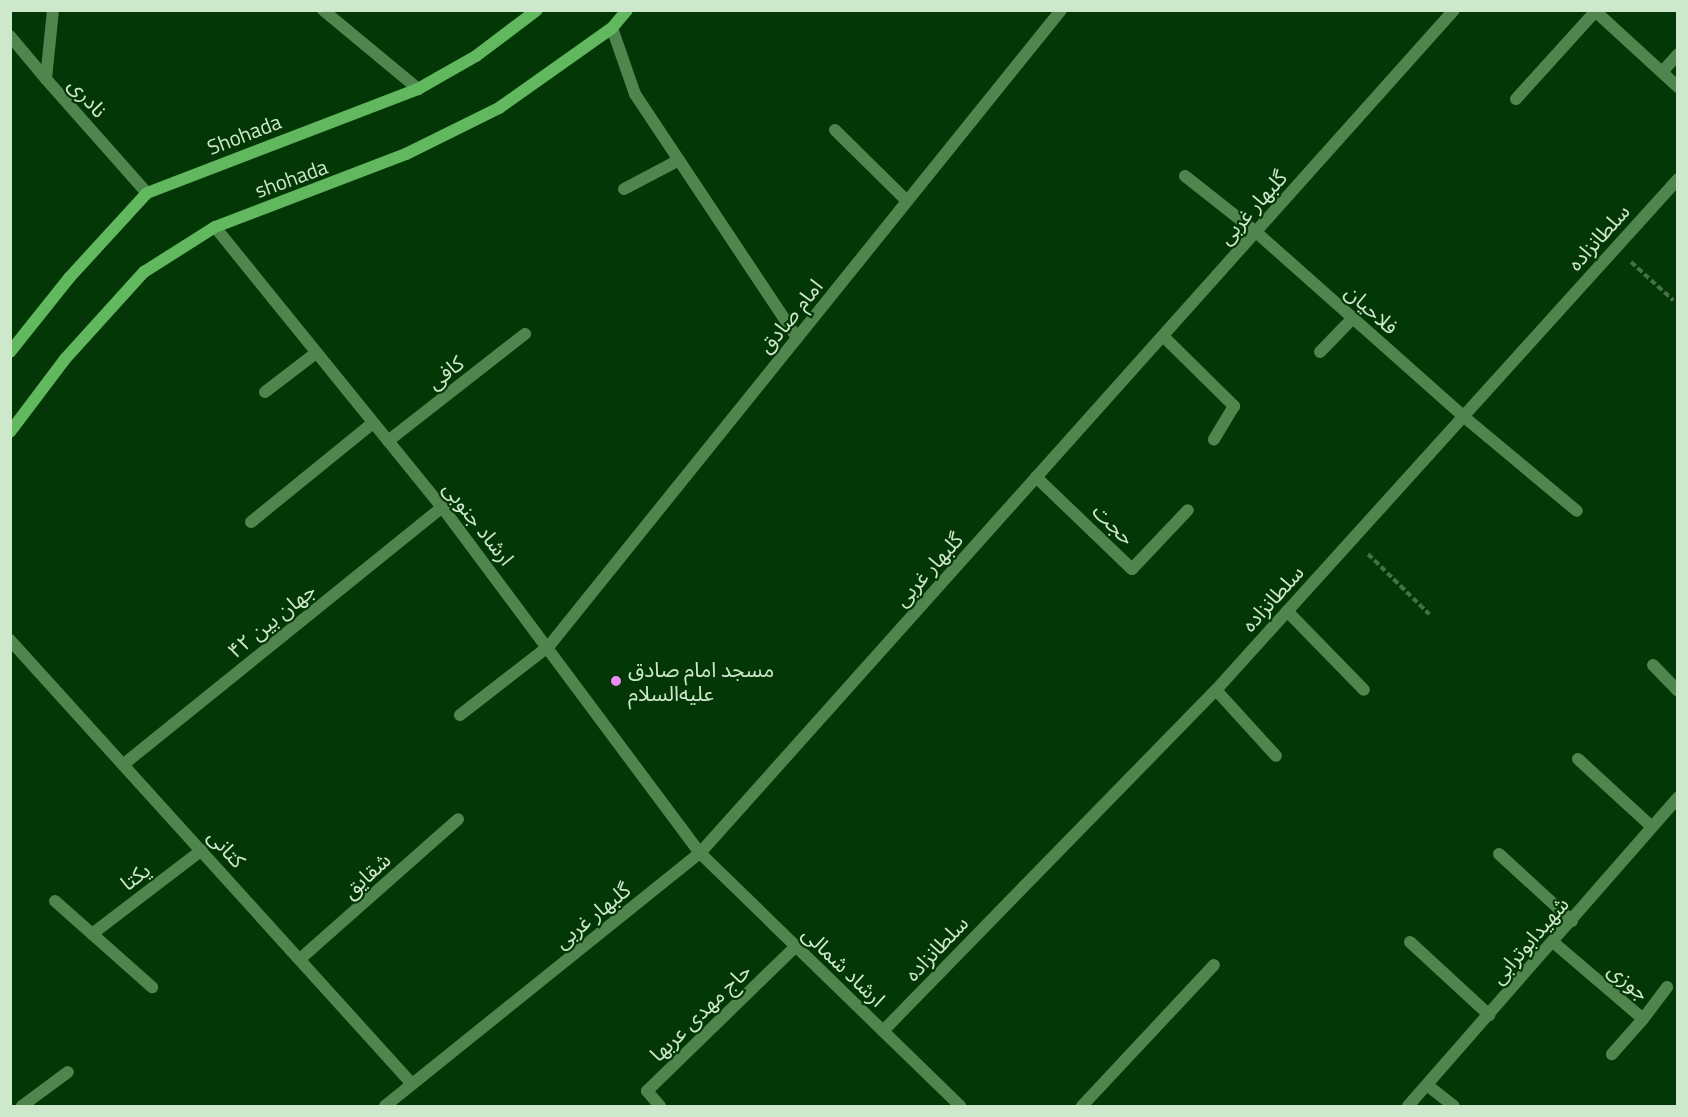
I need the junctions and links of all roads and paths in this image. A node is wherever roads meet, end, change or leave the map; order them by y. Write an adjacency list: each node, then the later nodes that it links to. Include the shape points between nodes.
1 (53, 10): 12 (street, نادری)
2 (323, 10): 14 (street)
3 (537, 10): 14 (main road, Shohada, via 476,57)
4 (627, 10): 8 (main road, shohada)
5 (1061, 10): 22 (street, امام صادق)
6 (1454, 10): 24 (street, گلبهار غربی)
7 (1595, 11): 11 (street); 15 (street)
8 (612, 28): 17 (street, via 635,94); 23 (main road, shohada, via 499,108 396,158)
9 (10, 36): 12 (street)
10 (1677, 54): 11 (street)
11 (1662, 72): 13 (street)
12 (46, 79): 21 (street, نادری)
13 (1677, 87)
14 (418, 89): 21 (main road, Shohada)
15 (1516, 99)
16 (835, 130): 22 (street)
17 (679, 160): 20 (street); 30 (street)
18 (1185, 176): 24 (street, فلاحیان)
19 (1677, 179): 25 (street, سلطانزاده)
20 (624, 189)
21 (147, 193): 31 (main road, Shohada, via 69,278)
22 (906, 200): 30 (street, امام صادق)
23 (215, 227): 33 (street, ارشاد جنوبی); 37 (main road, shohada, via 144,272 65,359)
24 (1256, 232): 27 (street, فلاحیان); 29 (street, گلبهار غربی)
25 (1615, 247): 26 (path); 35 (street, سلطانزاده)
26 (1673, 300)
27 (1353, 318): 32 (street); 35 (street, فلاحیان)
28 (525, 334): 39 (street, کافی)
29 (1162, 336): 38 (street, via 1234,406); 40 (street, گلبهار غربی)
30 (797, 338): 48 (street, امام صادق)
31 (10, 352)
32 (1320, 352)
33 (316, 353): 34 (street); 36 (street, ارشاد جنوبی)
34 (265, 392)
35 (1463, 416): 43 (street, فلاحیان); 45 (street, سلطانزاده)
36 (373, 423): 39 (street, ارشاد جنوبی); 44 (street)
37 (10, 432)
38 (1214, 439)
39 (388, 441): 41 (street, ارشاد جنوبی)
40 (1036, 477): 42 (street, حجت, via 1132,569); 62 (street, گلبهار غربی)
41 (442, 507): 48 (street, ارشاد جنوبی); 57 (street, جهان بین ۴۲)
42 (1188, 510)
43 (1577, 511)
44 (251, 522)
45 (1353, 538): 46 (street, سلطانزاده); 47 (path)
46 (1287, 611): 51 (street, سلطانزاده); 52 (street)
47 (1428, 614)
48 (549, 646): 54 (street, امام صادق); 62 (street, ارشاد جنوبی)
49 (13, 647): 57 (street, کتانی)
50 (1653, 665): 53 (street)
51 (1216, 690): 55 (street); 76 (street, سلطانزاده)
52 (1364, 690)
53 (1677, 691)
54 (460, 715)
55 (1276, 756)
56 (1578, 759): 60 (street)
57 (124, 764): 61 (street, کتانی)
58 (1677, 798): 60 (street, شهیدابوترابی)
59 (458, 819): 70 (street, شقایق)
60 (1652, 827): 65 (street, شهیدابوترابی)
61 (202, 849): 66 (street, یکتا); 70 (street, کتانی)
62 (700, 853): 69 (street, ارشاد شمالی); 79 (street, گلبهار غربی)
63 (1499, 854): 65 (street)
64 (56, 901): 66 (street)
65 (1572, 921): 68 (street, شهیدابوترابی)
66 (92, 934): 72 (street)
67 (1410, 942): 74 (street)
68 (1553, 942): 74 (street, شهیدابوترابی); 75 (street, جوزی)
69 (796, 946): 76 (street, ارشاد شمالی); 83 (street, حاج مهدی عربها, via 646,1091)
70 (300, 959): 79 (street, کتانی)
71 (1214, 964): 85 (street)
72 (152, 987)
73 (1667, 987): 75 (street)
74 (1489, 1015): 80 (street, شهیدابوترابی)
75 (1643, 1019): 77 (street, جوزی)
76 (883, 1031): 84 (street, ارشاد شمالی)
77 (1612, 1054)
78 (68, 1072): 82 (street)
79 (412, 1084): 81 (street, گلبهار غربی)
80 (1427, 1085): 86 (street, شهیدابوترابی); 87 (street)
81 (386, 1106)
82 (22, 1107)
83 (660, 1107)
84 (960, 1107)
85 (1082, 1107)
86 (1408, 1107)
87 (1454, 1107)

